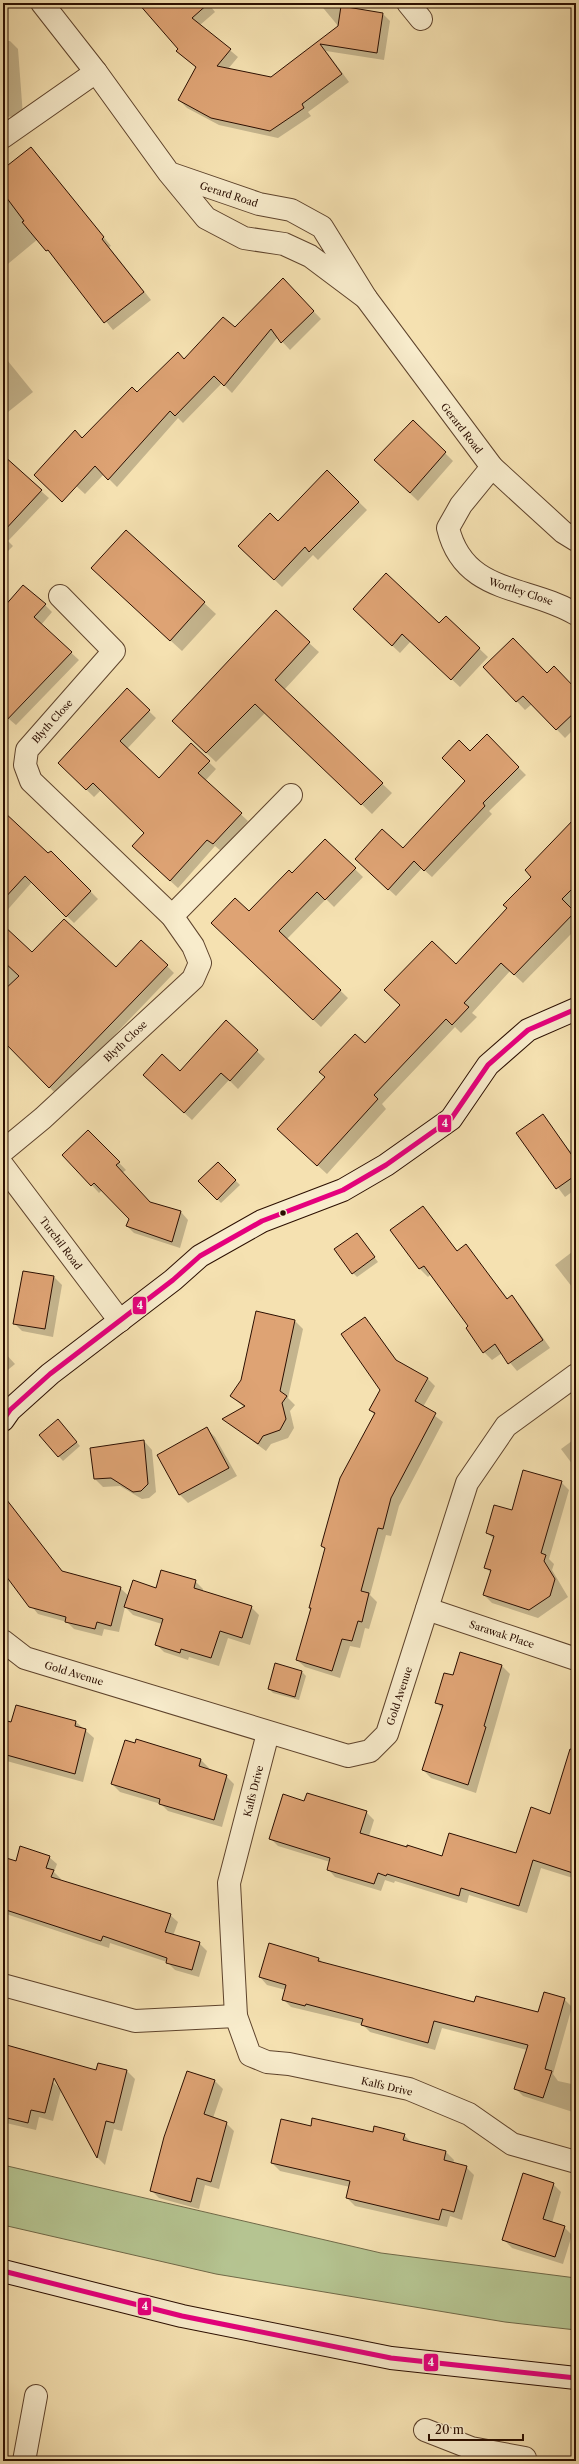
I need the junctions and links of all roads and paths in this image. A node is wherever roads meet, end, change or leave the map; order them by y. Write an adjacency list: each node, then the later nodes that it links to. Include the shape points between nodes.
1 (42, 3): 2 (street, Gerard Road)
2 (96, 72): 3 (street); 4 (street, Gerard Road)
3 (3, 137)
4 (169, 173): 5 (street, Gerard Road, via 206,218 244,238 284,244 310,256); 5 (street, Gerard Road, via 259,204 291,210 322,227)
5 (366, 298): 6 (street, Gerard Road)
6 (492, 467): 7 (street, Gerard Road, via 563,532); 9 (street, Wortley Close, via 461,505 448,528 452,545 461,560 479,577 558,603)
7 (576, 540)
8 (60, 596): 11 (street, Blyth Close, via 114,651 27,750 25,765 31,781)
9 (576, 614)
10 (290, 795): 11 (street)
11 (172, 916): 13 (street, Blyth Close, via 193,946 200,963 193,978 43,1118)
12 (576, 1009): 15 (street, via 528,1030 488,1065 452,1119 386,1165 343,1190 262,1221 200,1256)
13 (3, 1151)
14 (3, 1166): 15 (street, Turchil Road)
15 (120, 1321): 17 (street, via 50,1374 10,1410)
16 (576, 1375): 18 (street, Gold Avenue, via 506,1426 467,1483)
17 (3, 1420)
18 (427, 1610): 20 (street, Sarawak Place); 21 (street, Gold Avenue, via 387,1734 370,1751 348,1756)
19 (3, 1641): 21 (street, Gold Avenue, via 25,1658)
20 (576, 1659)
21 (268, 1733): 23 (street, Kalfs Drive, via 229,1883)
22 (3, 1985): 23 (street, via 135,2021)
23 (236, 2016): 24 (street, Kalfs Drive, via 250,2054 267,2062 289,2064 409,2089 469,2114 512,2144)
24 (576, 2162)
25 (3, 2271): 26 (street, via 182,2316 391,2358)
26 (576, 2378)
27 (36, 2396): 31 (street)
28 (425, 2430): 29 (street)
29 (470, 2454): 30 (street)
30 (525, 2458)
31 (24, 2461)

